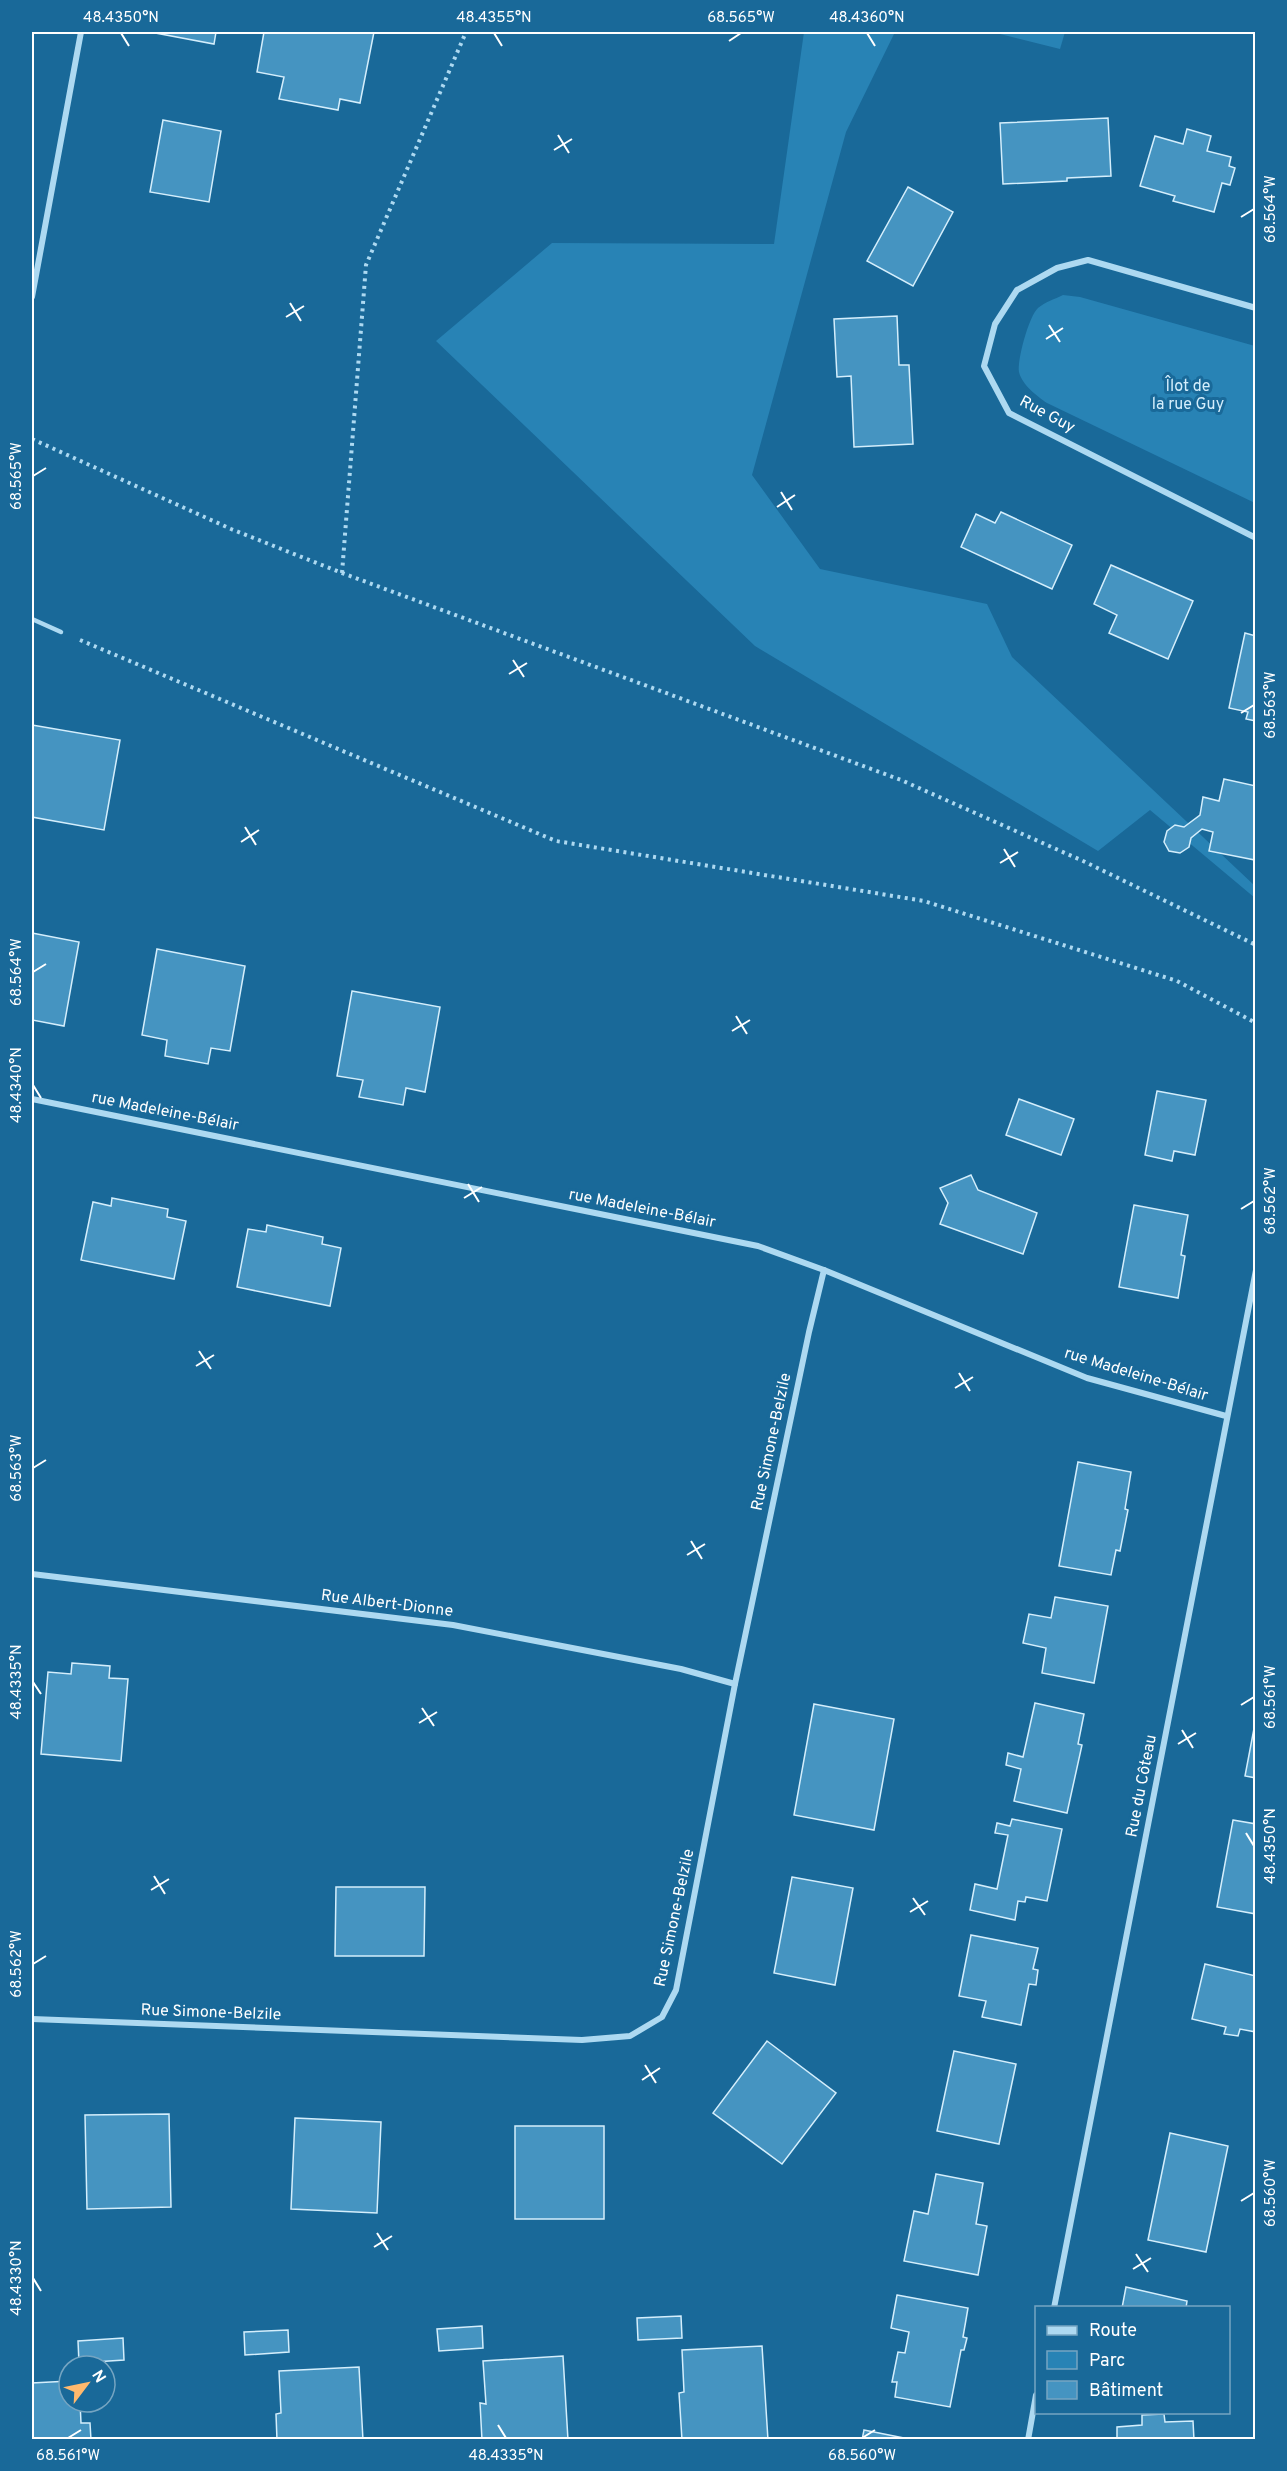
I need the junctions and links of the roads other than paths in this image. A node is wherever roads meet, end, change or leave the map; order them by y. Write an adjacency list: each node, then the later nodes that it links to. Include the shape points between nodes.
1 (81, 32): 2 (street)
2 (32, 297)
3 (1256, 308): 4 (street, Rue Guy, via 1088,260 1057,268 1017,290 995,324 984,366 1009,413)
4 (1256, 538)
5 (32, 619): 6 (lane)
6 (61, 632)
7 (32, 1099): 8 (street, rue Madeleine-Bélair, via 758,1246)
8 (824, 1270): 10 (street, rue Madeleine-Bélair, via 1087,1378); 12 (street, Rue Simone-Belzile)
9 (1256, 1270): 10 (street, Rue du Côteau)
10 (1226, 1416): 14 (street, Rue du Côteau)
11 (32, 1574): 12 (street, Rue Albert-Dionne, via 453,1625 681,1669)
12 (735, 1684): 13 (street, Rue Simone-Belzile, via 676,1989 662,2017 630,2036 582,2040)
13 (32, 2019)
14 (1054, 2306)
15 (1035, 2400): 16 (street)
16 (1028, 2439)

